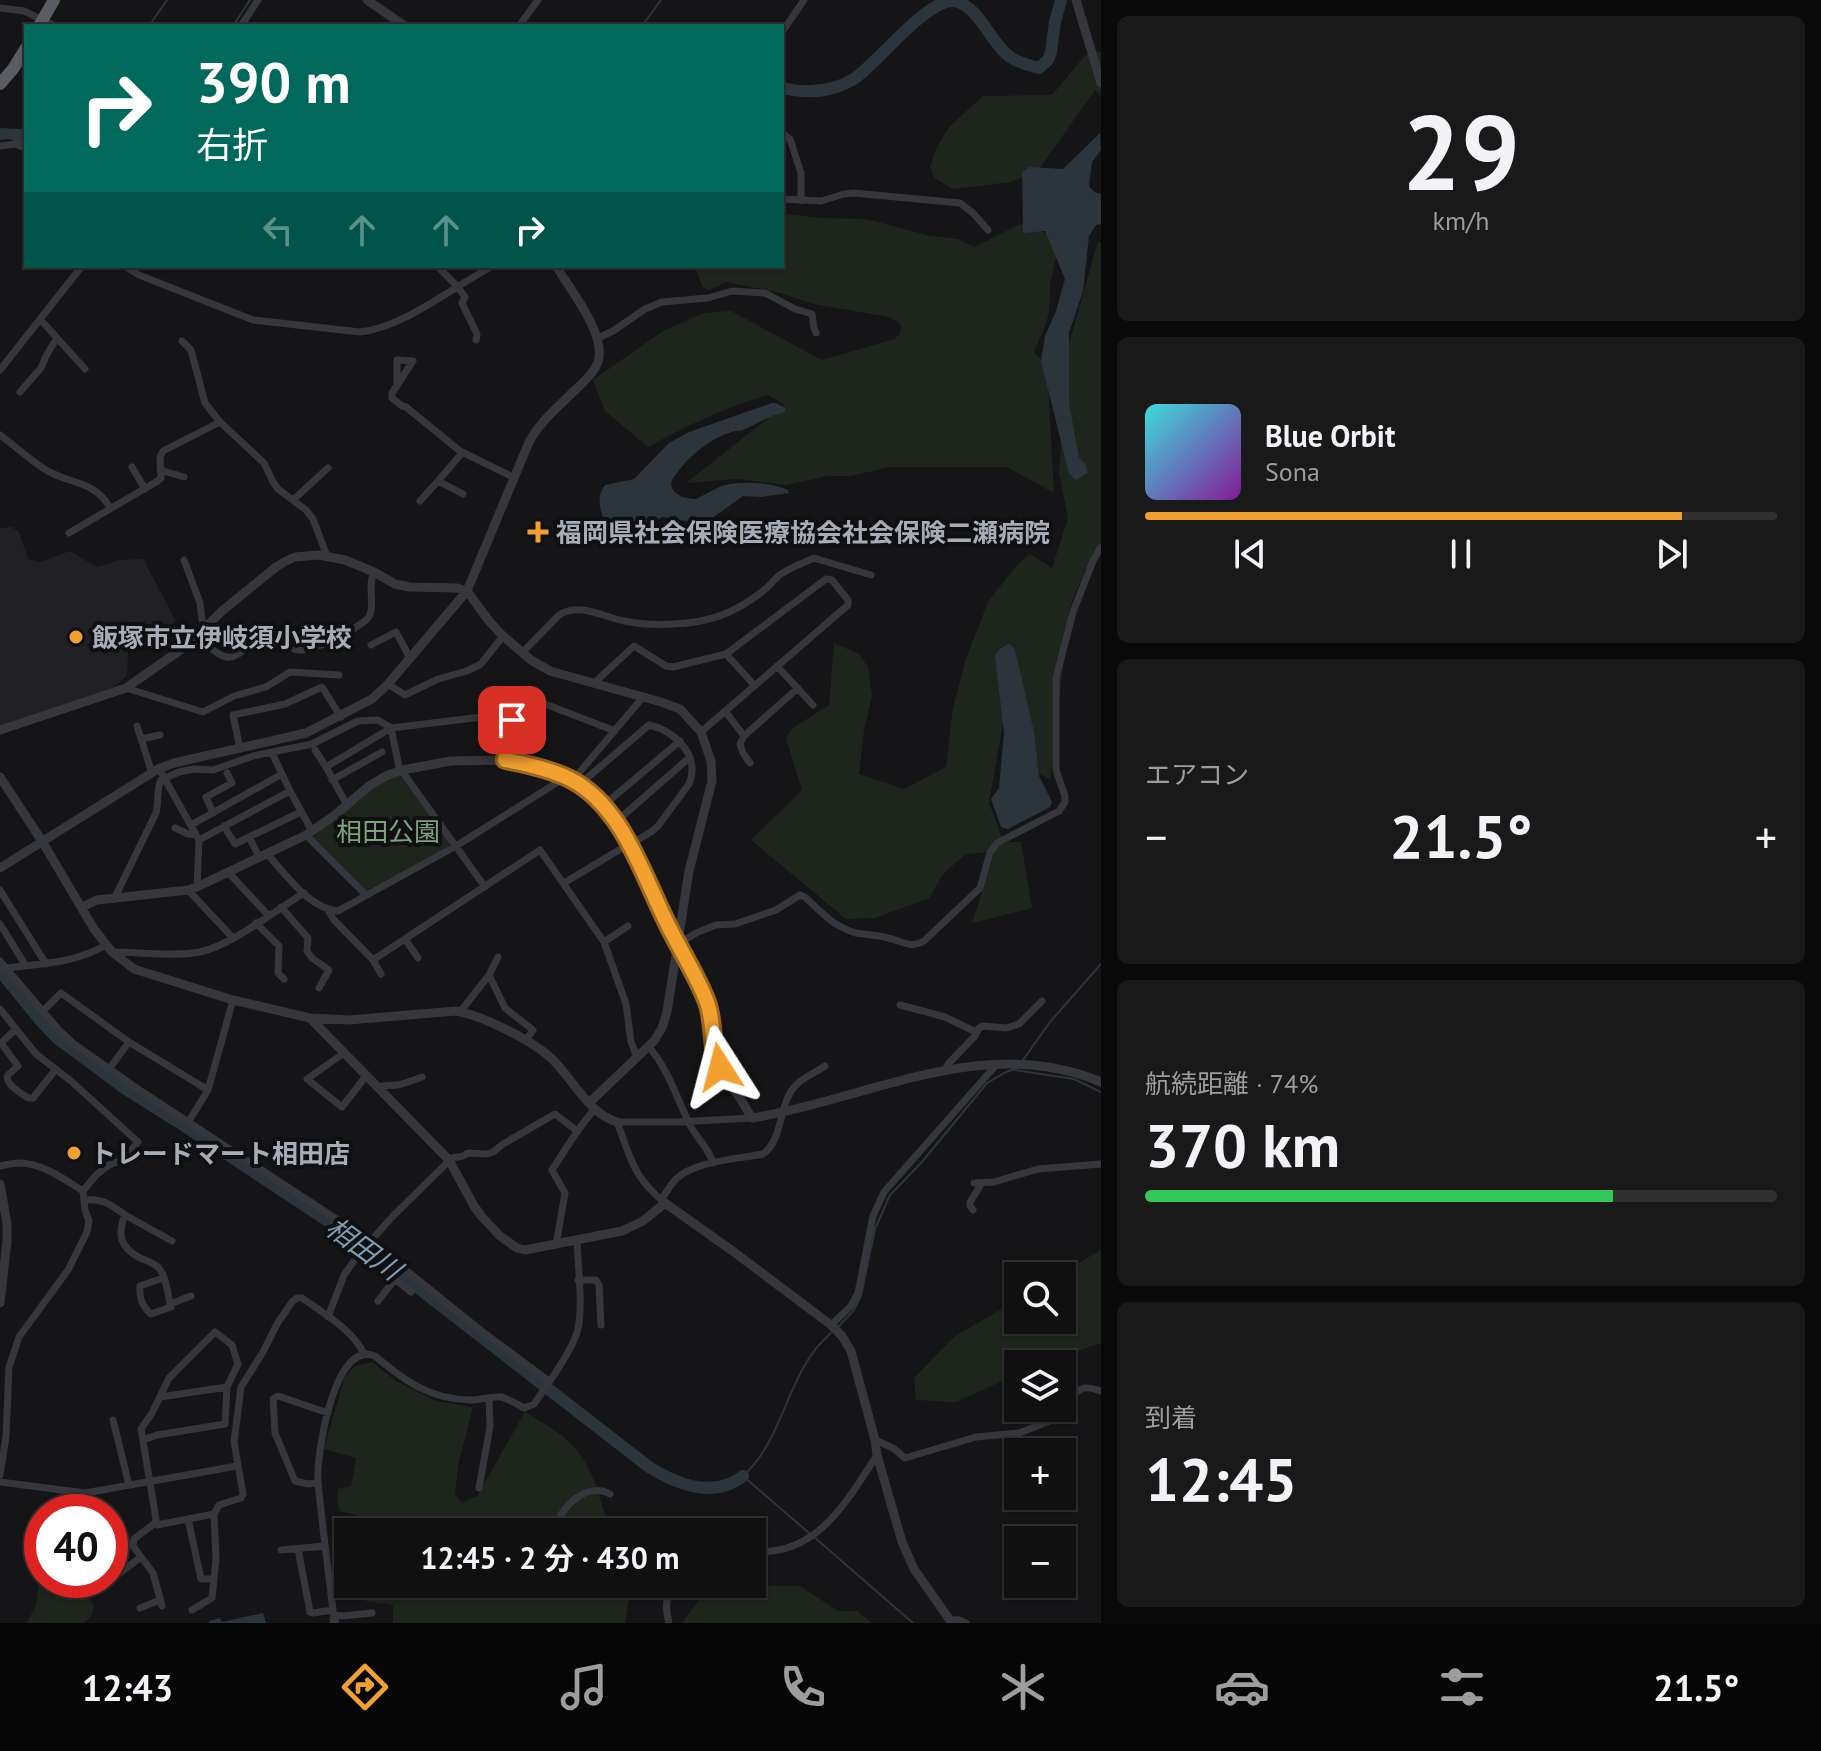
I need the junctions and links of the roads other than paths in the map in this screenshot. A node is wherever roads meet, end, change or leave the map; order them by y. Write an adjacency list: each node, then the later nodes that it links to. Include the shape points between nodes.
1 (54, 0): 8 (highway)
2 (258, 0): 9 (street)
3 (367, 0): 10 (street)
4 (538, 0): 11 (street)
5 (804, 0): 12 (street)
6 (1076, 0): 14 (street)
7 (0, 8): 8 (street, via 24,11)
8 (46, 24)
9 (242, 24)
10 (402, 24)
11 (520, 24)
12 (784, 29)
13 (24, 51): 15 (highway)
14 (1101, 83)
15 (0, 84)
16 (784, 134): 20 (street, via 801,173)
17 (0, 146): 18 (street)
18 (24, 147)
19 (784, 199): 20 (street)
20 (801, 201): 21 (street, via 854,193 960,203)
21 (988, 230)
22 (80, 268): 28 (street)
23 (128, 268): 27 (street, via 253,320 360,332 405,317)
24 (439, 268): 27 (street)
25 (489, 268): 27 (street)
26 (557, 268): 31 (street)
27 (457, 286): 32 (street)
28 (40, 319): 30 (street); 35 (street)
29 (816, 333): 31 (street, via 812,314 765,293 732,291 662,302)
30 (57, 338): 34 (street); 37 (street)
31 (598, 338): 45 (street, via 594,370 538,426)
32 (476, 340)
33 (182, 341): 38 (street, via 191,350 205,403)
34 (85, 369)
35 (0, 370)
36 (397, 386): 40 (street, via 392,398)
37 (20, 392)
38 (220, 422): 43 (street, via 163,451); 49 (street, via 264,463 278,489)
39 (0, 435): 51 (street, via 47,470 103,495)
40 (462, 453): 45 (street); 46 (street)
41 (132, 467): 47 (street)
42 (328, 468): 49 (street)
43 (160, 470): 44 (street); 47 (street, via 161,478)
44 (184, 477)
45 (515, 478): 58 (street)
46 (438, 481): 48 (street); 50 (street)
47 (145, 489): 51 (street)
48 (463, 494)
49 (293, 500): 54 (street, via 313,519)
50 (420, 501)
51 (110, 508): 52 (street)
52 (69, 533)
53 (1101, 547): 136 (street, via 1073,612 1056,678 1056,770 1065,802 1059,811 997,843 980,888 924,941 910,946 852,932 800,895 776,910 716,925)
54 (327, 556): 56 (street); 59 (street, via 286,561)
55 (184, 560): 59 (street, via 200,603)
56 (374, 572): 58 (street, via 395,584); 59 (street, via 371,614 329,643 300,650 278,636 264,635 228,656 210,649)
57 (871, 575): 62 (street, via 814,558 781,574 726,615 707,621 623,621 566,611)
58 (467, 591): 60 (street); 64 (street)
59 (201, 632): 70 (street)
60 (503, 636): 62 (street); 68 (street, via 481,664 467,671 405,695)
61 (371, 645): 64 (street, via 396,632)
62 (522, 653): 67 (street, via 550,671)
63 (726, 654): 65 (street, via 826,579 832,580 848,605); 67 (street, via 673,667 634,646); 69 (street)
64 (410, 658): 68 (street)
65 (777, 666): 69 (street); 71 (street)
66 (339, 675): 70 (street, via 290,672 203,712)
67 (594, 683): 72 (street)
68 (388, 684): 76 (street)
69 (755, 686): 74 (street)
70 (126, 688): 79 (street)
71 (798, 688): 73 (street); 83 (street)
72 (643, 697): 80 (street); 81 (street, via 680,709)
73 (813, 705)
74 (725, 711): 81 (street); 83 (street)
75 (512, 713): 78 (street); 80 (street, via 532,699); 91 (street)
76 (341, 717): 86 (street, via 306,733); 86 (street, via 322,687 285,704 233,715)
77 (137, 726): 84 (street)
78 (391, 728): 89 (street, via 378,720 358,721 316,743); 93 (street); 94 (street)
79 (0, 730)
80 (615, 731): 100 (street)
81 (701, 732): 136 (street, via 712,781)
82 (160, 735): 84 (street)
83 (744, 736): 92 (street, via 740,744)
84 (141, 739): 95 (street)
85 (680, 741): 90 (street); 100 (street, via 649,725); 103 (street)
86 (240, 749): 95 (street, via 174,763)
87 (315, 750): 93 (street)
88 (382, 752): 99 (street)
89 (272, 753): 95 (street, via 213,770); 97 (street)
90 (689, 758): 106 (street); 114 (street, via 689,784 658,826)
91 (505, 760): 94 (street, via 451,761); 100 (street)
92 (750, 763)
93 (326, 767): 99 (street)
94 (402, 770): 102 (street, via 369,786); 115 (street)
95 (158, 773): 107 (street); 113 (street); 125 (street, via 156,813)
96 (227, 773): 105 (street, via 232,783 206,797)
97 (282, 774): 101 (street); 105 (street)
98 (0, 777): 113 (street)
99 (332, 780): 102 (street)
100 (573, 781): 103 (street); 115 (street)
101 (290, 791): 104 (street); 108 (street)
102 (347, 805): 110 (street)
103 (604, 805): 106 (street)
104 (301, 812): 110 (street); 112 (street)
105 (213, 813): 107 (street)
106 (617, 821): 114 (street)
107 (191, 825): 111 (street)
108 (224, 826): 111 (street); 112 (street, via 235,844)
109 (175, 828): 111 (street)
110 (309, 833): 116 (street); 124 (street)
111 (198, 837): 121 (street)
112 (249, 837): 116 (street)
113 (42, 841): 117 (street); 126 (street)
114 (629, 845): 119 (street); 136 (street)
115 (456, 846): 120 (street); 124 (street)
116 (263, 856): 118 (street); 123 (street)
117 (0, 868)
118 (228, 872): 121 (street); 129 (street)
119 (564, 883): 120 (street, via 540,850); 135 (street)
120 (485, 887): 134 (street)
121 (192, 888): 125 (street); 133 (street)
122 (0, 890): 141 (street)
123 (304, 893): 127 (street); 128 (street)
124 (366, 895): 128 (street, via 343,910)
125 (114, 899): 126 (street)
126 (82, 907): 137 (street)
127 (281, 907): 129 (street); 147 (street, via 308,938 312,958 329,970)
128 (328, 910): 140 (street)
129 (268, 915): 130 (street)
130 (256, 923): 133 (street); 146 (street, via 279,946 278,973)
131 (0, 924): 143 (street)
132 (628, 926): 135 (street)
133 (233, 938): 137 (street, via 199,952)
134 (405, 939): 139 (street); 140 (street)
135 (604, 942): 161 (street, via 626,1004)
136 (677, 945): 159 (street, via 667,1012); 174 (street, via 707,1000 716,1059)
137 (109, 949): 141 (street); 148 (street, via 143,972)
138 (498, 957): 145 (street)
139 (418, 958)
140 (373, 960): 144 (street)
141 (46, 964): 143 (street)
142 (3, 966): 143 (street); 152 (street)
143 (26, 966)
144 (381, 974)
145 (489, 975): 153 (street); 157 (street, via 505,1008 533,1030)
146 (284, 979)
147 (319, 988)
148 (233, 1000): 154 (street); 171 (street)
149 (1042, 1001): 156 (street, via 1019,1024 983,1026)
150 (900, 1005): 156 (street)
151 (0, 1009): 155 (street)
152 (43, 1011): 158 (street, via 61,993); 165 (street, via 73,1043)
153 (460, 1012): 154 (street); 157 (street)
154 (310, 1018): 160 (street)
155 (16, 1029): 164 (street); 164 (street, via 1,1043 18,1066 7,1076 11,1085 33,1098)
156 (976, 1032): 166 (street)
157 (526, 1040): 172 (street, via 554,1060)
158 (129, 1042): 165 (street); 171 (street)
159 (648, 1046): 161 (street); 177 (street)
160 (344, 1053): 167 (street); 167 (street, via 307,1079 342,1107)
161 (637, 1057): 172 (street)
162 (997, 1064): 166 (street); 169 (street, via 1057,1068); 202 (street, via 884,1192 873,1216 858,1293)
163 (825, 1066): 173 (street, via 794,1087)
164 (56, 1069): 184 (street, via 138,1142 124,1159 96,1175)
165 (109, 1069): 175 (street)
166 (945, 1070): 173 (street)
167 (366, 1076): 170 (street)
168 (422, 1077): 170 (street)
169 (1101, 1082)
170 (378, 1088): 179 (street)
171 (208, 1090): 175 (street)
172 (592, 1106): 176 (street); 178 (street)
173 (782, 1113): 174 (street); 180 (street, via 776,1138 763,1154)
174 (752, 1118): 177 (street)
175 (189, 1121): 191 (street)
176 (617, 1122): 177 (street); 185 (street, via 636,1173)
177 (689, 1122): 180 (street)
178 (576, 1130): 179 (street, via 555,1114 493,1152); 190 (street, via 552,1170 565,1193)
179 (449, 1160): 190 (street, via 474,1206 509,1244 525,1250); 191 (street)
180 (713, 1163): 185 (street, via 677,1179)
181 (1101, 1164): 186 (street, via 1038,1169 978,1183 970,1202)
182 (0, 1166): 184 (street, via 20,1163 48,1170)
183 (0, 1184): 198 (street, via 7,1241)
184 (84, 1195): 187 (street); 204 (street, via 87,1232)
185 (663, 1202): 189 (street, via 633,1227); 202 (street)
186 (973, 1210)
187 (125, 1215): 188 (street); 192 (street, via 122,1242 159,1268)
188 (172, 1241)
189 (577, 1241): 190 (street); 194 (street)
190 (556, 1245)
191 (366, 1247): 193 (street); 200 (street, via 344,1275); 205 (street)
192 (163, 1278): 199 (street); 199 (street, via 140,1286 139,1296 151,1314)
193 (395, 1279): 195 (street); 197 (street)
194 (578, 1280): 201 (street, via 596,1280 599,1285); 205 (street, via 578,1330)
195 (411, 1292)
196 (191, 1296): 199 (street)
197 (378, 1301)
198 (0, 1303)
199 (170, 1304)
200 (328, 1317): 203 (street); 215 (street, via 297,1298 277,1324 241,1387 234,1442)
201 (601, 1325)
202 (831, 1325): 213 (street, via 851,1351)
203 (364, 1354): 209 (street, via 375,1356 415,1387 468,1400); 210 (street, via 341,1375)
204 (4, 1367): 216 (street, via 6,1437)
205 (548, 1382): 209 (street, via 534,1404 524,1408 504,1397)
206 (227, 1387): 208 (street); 208 (street, via 238,1364 232,1345 215,1332 169,1378); 212 (street, via 225,1424)
207 (1101, 1391): 213 (street, via 1082,1387 1068,1400 1065,1415 1019,1433 976,1437 905,1458)
208 (160, 1397): 212 (street, via 141,1429)
209 (489, 1398): 221 (street, via 490,1427)
210 (328, 1413): 219 (street); 219 (street, via 278,1396 273,1399 275,1433 295,1481)
211 (113, 1420): 220 (street)
212 (143, 1440): 217 (street)
213 (875, 1440): 214 (street)
214 (877, 1455): 230 (street, via 834,1515 812,1535 798,1545); 239 (street, via 908,1556)
215 (237, 1466): 217 (street); 223 (street, via 243,1494 219,1505)
216 (0, 1475)
217 (149, 1481): 220 (street); 226 (street)
218 (0, 1482): 220 (street, via 85,1493)
219 (318, 1483): 227 (street)
220 (129, 1485)
221 (479, 1488)
222 (610, 1494): 224 (street, via 592,1489 582,1493)
223 (214, 1514): 225 (street); 233 (street)
224 (559, 1518)
225 (188, 1519): 226 (street); 233 (street, via 199,1574 203,1580)
226 (155, 1523): 231 (street, via 133,1542)
227 (325, 1546): 228 (street); 238 (street)
228 (298, 1549): 229 (street); 238 (street, via 310,1612)
229 (281, 1550)
230 (766, 1552)
231 (141, 1557): 232 (street); 235 (street, via 153,1573 161,1603)
232 (128, 1567)
233 (214, 1579): 236 (street, via 210,1600)
234 (667, 1598): 240 (street)
235 (140, 1608)
236 (192, 1610)
237 (372, 1613): 238 (street)
238 (334, 1617)
239 (951, 1621): 241 (street)
240 (669, 1623)
241 (966, 1623)

